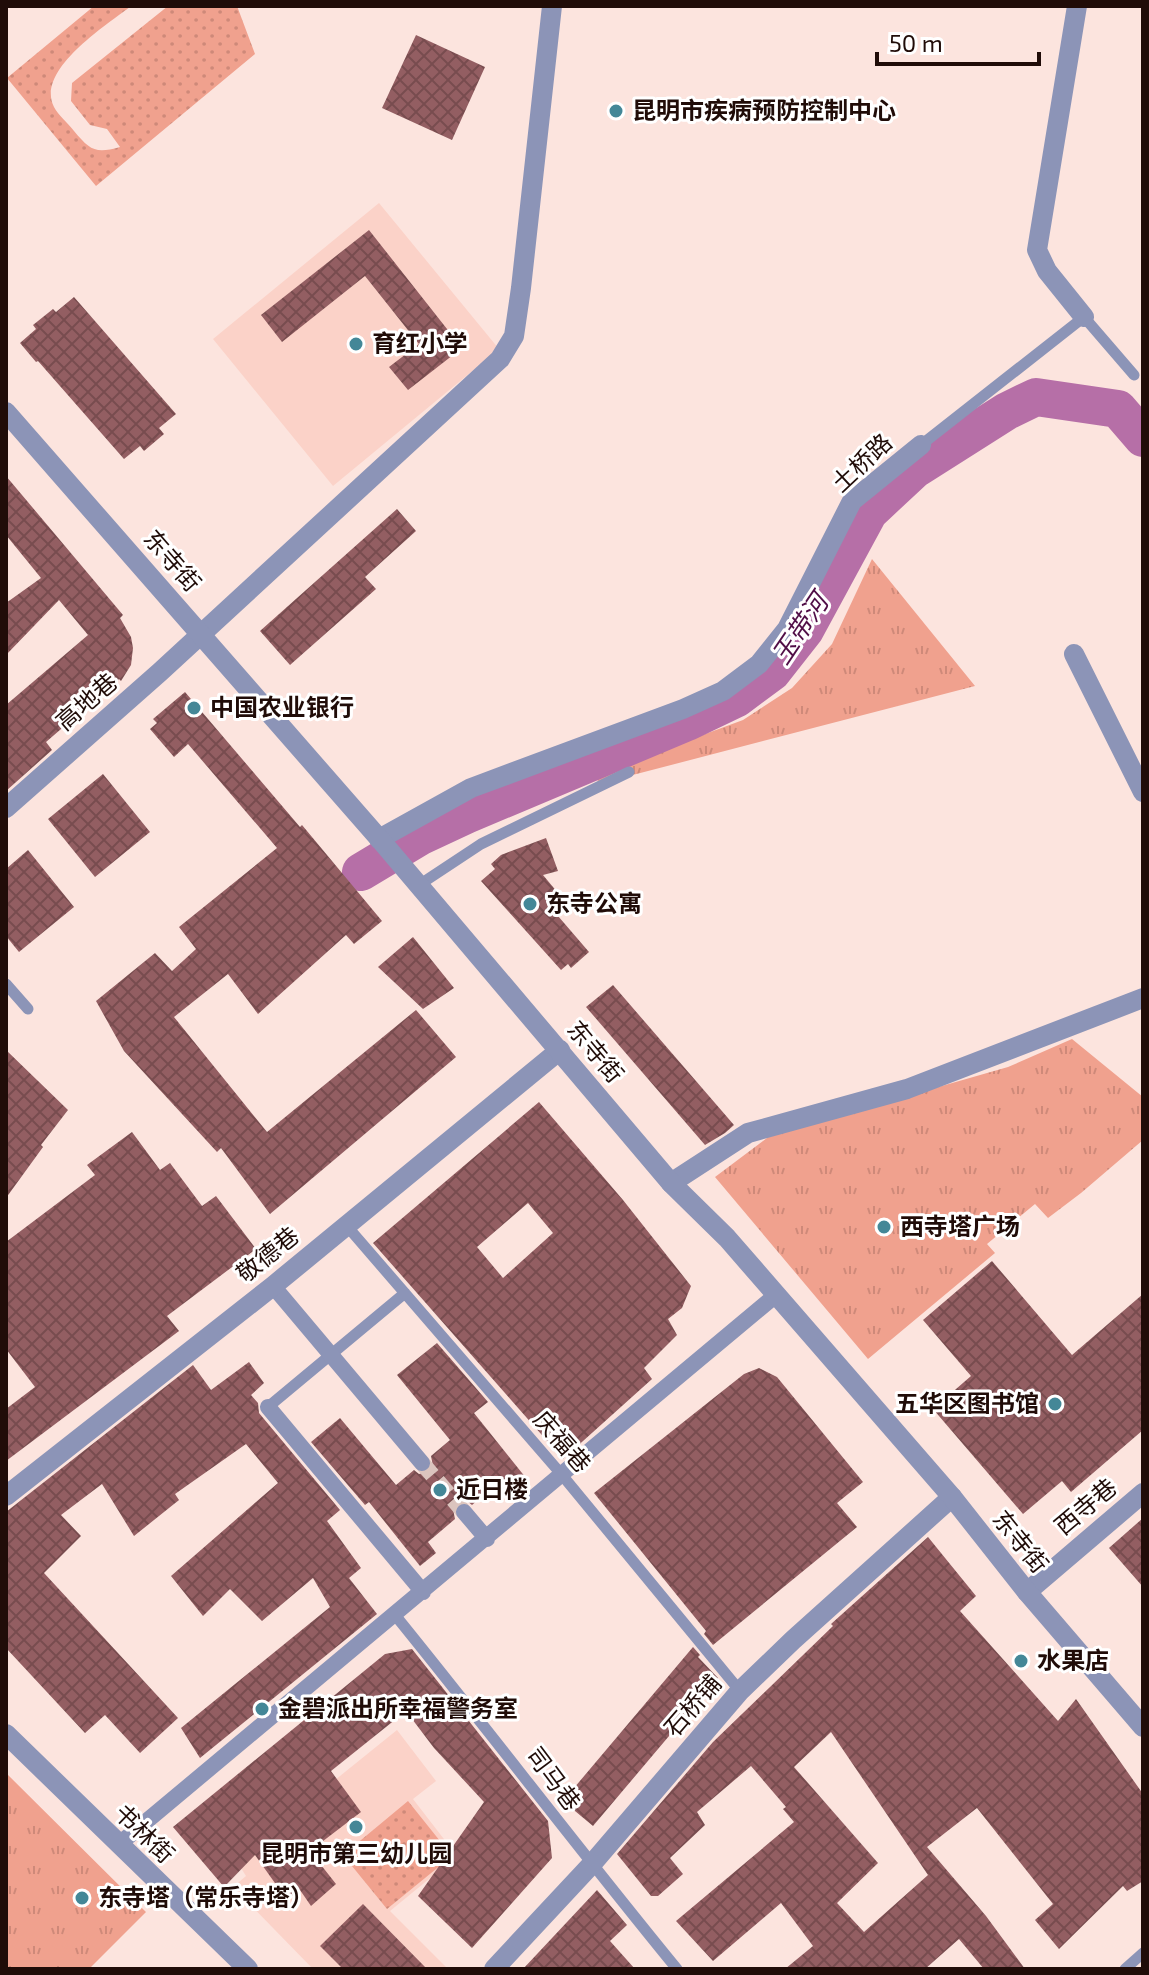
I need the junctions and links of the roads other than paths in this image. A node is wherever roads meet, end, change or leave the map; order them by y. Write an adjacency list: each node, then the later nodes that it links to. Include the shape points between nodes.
1 (552, 6): 7 (street, via 514,336 500,359)
2 (1077, 6): 3 (street, via 1037,250)
3 (1084, 317): 4 (lane); 6 (lane, 土桥路)
4 (1134, 375)
5 (6, 412): 7 (street, 东寺街)
6 (921, 445): 12 (street, 土桥路, via 852,501 787,629 759,664 723,691 471,788)
7 (201, 633): 11 (street, 高地巷); 12 (street, 东寺街)
8 (1074, 654): 10 (street)
9 (629, 772): 13 (lane, via 481,844)
10 (1143, 792)
11 (6, 808)
12 (381, 841): 13 (street, 东寺街)
13 (417, 882): 17 (street, 东寺街)
14 (6, 984): 16 (lane)
15 (1143, 998): 18 (street, via 907,1089 748,1133)
16 (28, 1009)
17 (560, 1050): 18 (street, 东寺街); 19 (street, 敬德巷)
18 (671, 1183): 22 (street, 东寺街)
19 (346, 1225): 20 (street, 敬德巷); 21 (lane, 庆福巷)
20 (273, 1286): 23 (street); 28 (street, 敬德巷)
21 (405, 1293): 23 (lane); 26 (lane, 庆福巷)
22 (776, 1295): 26 (street); 29 (street, 东寺街)
23 (331, 1354): 24 (lane); 25 (street)
24 (268, 1407): 32 (street)
25 (422, 1463)
26 (562, 1475): 31 (street); 35 (lane, 庆福巷)
27 (1143, 1493): 33 (street, 西寺巷)
28 (6, 1496)
29 (952, 1497): 33 (street, 东寺街); 35 (street, 石桥铺)
30 (464, 1512): 31 (street)
31 (487, 1539): 32 (street)
32 (423, 1592): 34 (street)
33 (1027, 1592): 36 (street, 东寺街)
34 (395, 1615): 38 (street); 39 (lane, 司马巷)
35 (740, 1691): 39 (street, 石桥铺)
36 (1143, 1727)
37 (6, 1734): 38 (street, 书林街)
38 (118, 1845): 41 (street, 书林街)
39 (591, 1865): 42 (street, 石桥铺); 43 (lane, 司马巷)
40 (1143, 1953): 44 (lane)
41 (248, 1969)
42 (494, 1969)
43 (677, 1969)
44 (1125, 1969)

